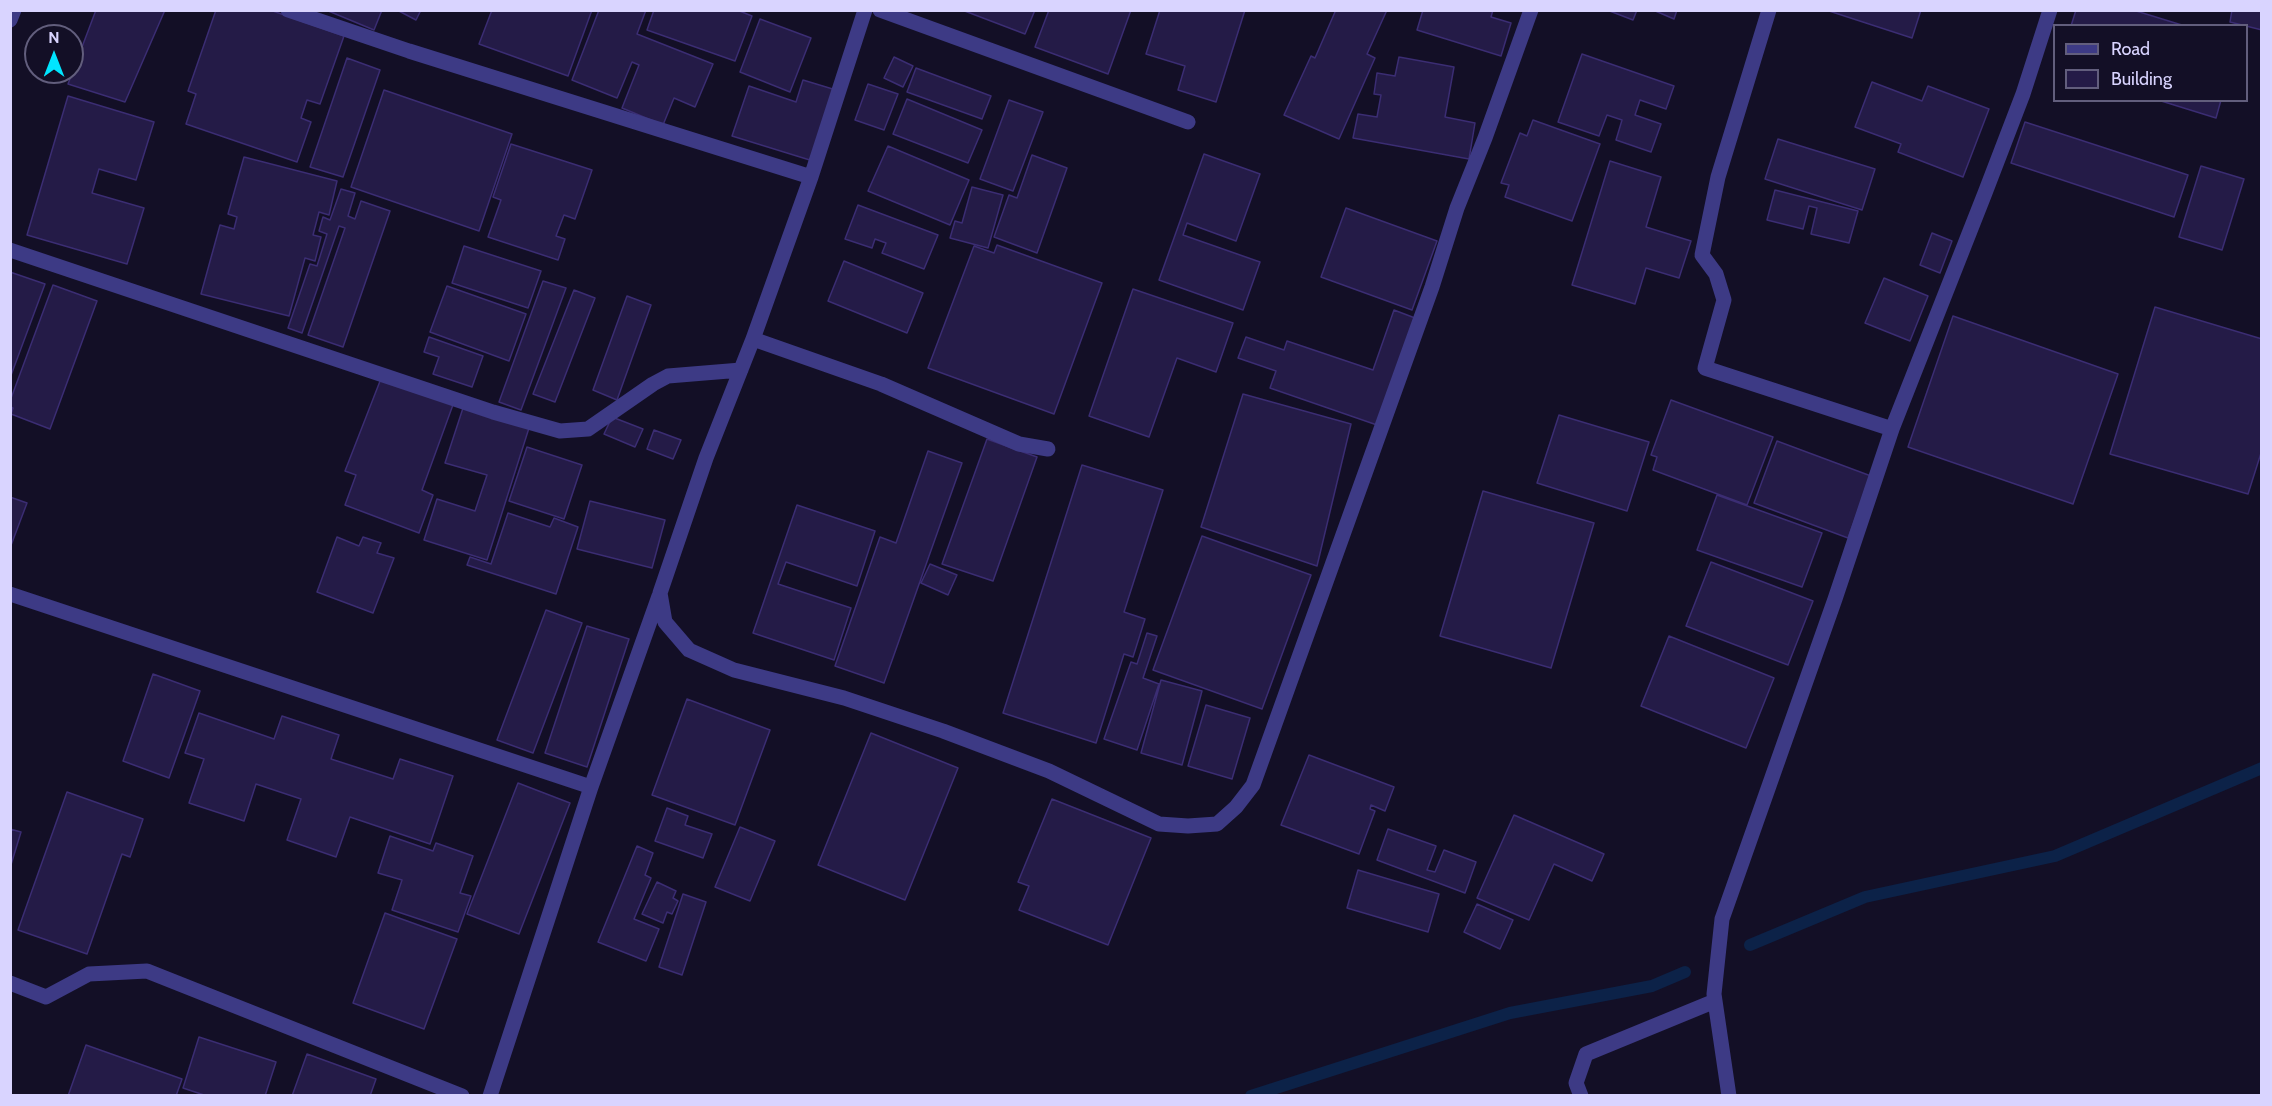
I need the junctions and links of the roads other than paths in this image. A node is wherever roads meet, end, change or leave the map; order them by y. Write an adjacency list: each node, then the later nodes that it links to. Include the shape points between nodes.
1 (14, 10): 8 (street)
2 (288, 10): 10 (street)
3 (865, 10): 10 (street)
4 (880, 10): 9 (street)
5 (1531, 10): 16 (street, via 1253,785 1217,824 1159,824 1049,771 943,731 844,698 734,670 689,650 665,622)
6 (1769, 10): 14 (street, via 1718,177 1702,255 1716,274 1724,300 1705,368)
7 (2050, 10): 14 (street, via 1994,171)
8 (10, 20)
9 (1188, 122)
10 (811, 177): 12 (street)
11 (10, 250): 13 (street, via 560,432 588,429 668,376)
12 (753, 339): 13 (street); 15 (street, via 881,384 1019,444)
13 (741, 370): 16 (street)
14 (1892, 429): 20 (street, via 1722,919)
15 (1047, 449)
16 (660, 593): 18 (street)
17 (10, 594): 18 (street)
18 (591, 787): 22 (street)
19 (10, 983): 21 (street, via 45,997 89,974 147,971)
20 (1715, 1001): 23 (street, via 1586,1054 1576,1083); 24 (street)
21 (462, 1095)
22 (490, 1095)
23 (1581, 1095)
24 (1729, 1095)

